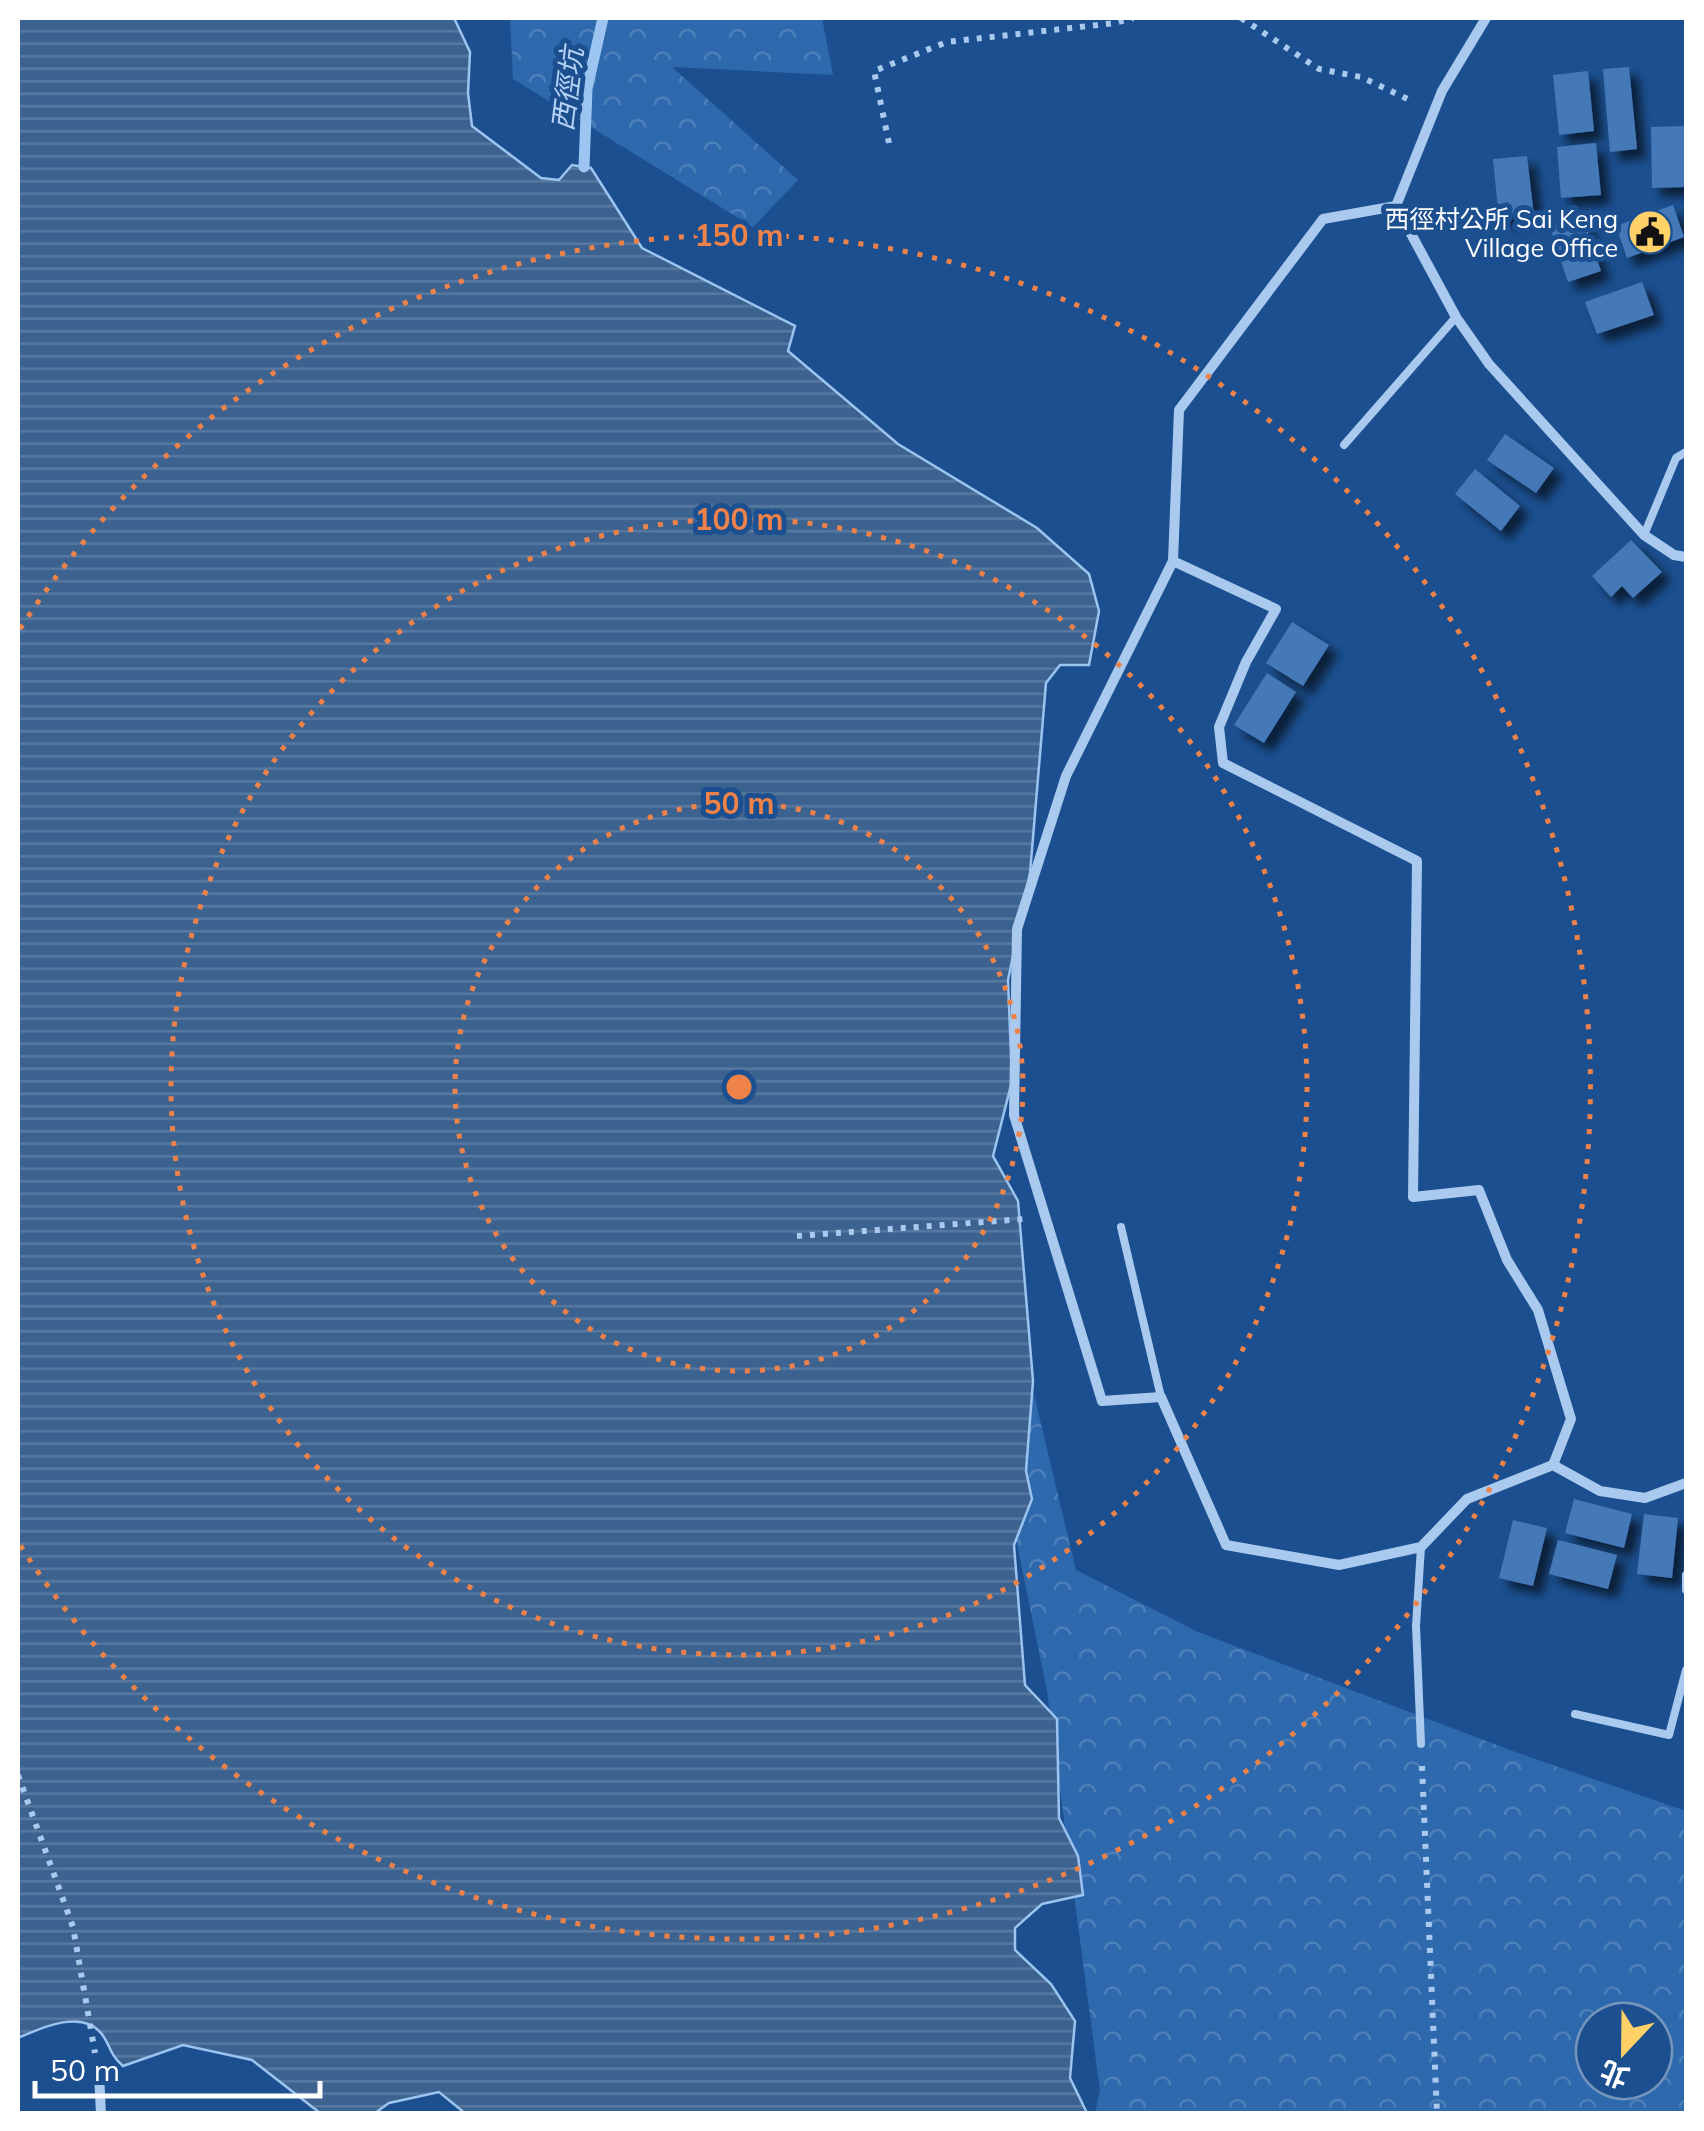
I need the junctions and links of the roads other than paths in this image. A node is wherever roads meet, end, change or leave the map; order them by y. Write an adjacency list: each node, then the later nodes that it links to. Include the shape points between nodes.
1 (1486, 18): 2 (street, via 1442,91)
2 (1396, 206): 3 (street); 8 (street, via 1323,219 1179,410)
3 (1456, 316): 4 (lane); 6 (street, via 1488,364)
4 (1344, 445)
5 (1686, 452): 6 (lane, via 1676,458)
6 (1644, 535): 7 (street)
7 (1686, 557)
8 (1173, 561): 10 (street, via 1066,776 1017,929 1014,1115 1102,1402); 11 (street, via 1276,608 1219,727 1223,764 1416,862 1413,1197 1479,1190 1506,1260 1538,1310 1571,1419)
9 (1121, 1227): 10 (lane)
10 (1160, 1397): 13 (street, via 1226,1545 1340,1565)
11 (1553, 1465): 12 (street, via 1600,1490 1646,1498); 13 (street, via 1467,1499)
12 (1686, 1483)
13 (1421, 1547): 18 (lane, via 1416,1626)
14 (1686, 1574): 15 (lane)
15 (1686, 1590)
16 (1686, 1670): 17 (lane, via 1669,1735)
17 (1575, 1714)
18 (1422, 1744)
19 (99, 2074): 20 (street)
20 (101, 2114)

